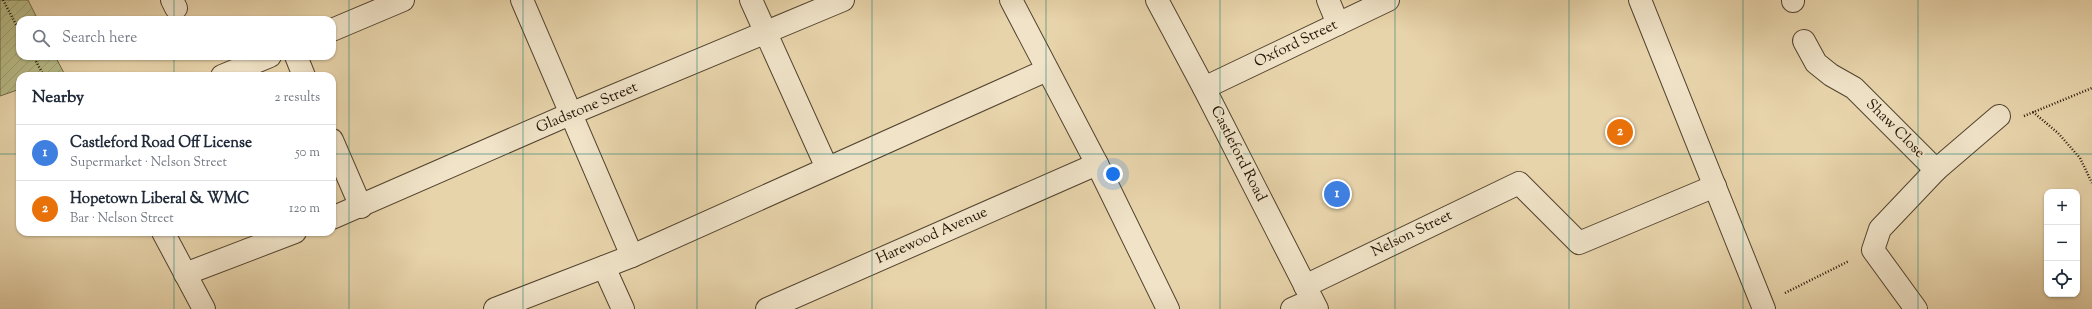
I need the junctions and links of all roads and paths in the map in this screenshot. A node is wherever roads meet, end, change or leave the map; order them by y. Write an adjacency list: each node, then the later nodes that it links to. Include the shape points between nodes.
1 (3, 0): 11 (path)
2 (403, 0): 13 (street)
3 (522, 0): 26 (street)
4 (751, 0): 14 (street)
5 (843, 0): 14 (street, Gladstone Street)
6 (1011, 0): 19 (street)
7 (1157, 0): 23 (street, Castleford Road)
8 (1328, 0): 12 (street)
9 (1388, 0): 12 (street, Oxford Street)
10 (1640, 0): 33 (street)
11 (16, 24)
12 (1338, 24): 23 (street, Oxford Street)
13 (336, 28)
14 (766, 34): 26 (street, Gladstone Street); 30 (street)
15 (1804, 41): 31 (street, Shaw Close, via 1816,63 1854,88)
16 (35, 60): 20 (path)
17 (260, 60): 21 (street)
18 (298, 60): 22 (street)
19 (1047, 70): 29 (street); 30 (street)
20 (42, 72)
21 (232, 72)
22 (302, 72)
23 (1204, 88): 42 (street, Castleford Road)
24 (2092, 88): 25 (path)
25 (2033, 112): 27 (path, via 2019,118); 32 (path, via 2058,133 2080,158)
26 (570, 114): 34 (street, Gladstone Street); 39 (street)
27 (1999, 116): 31 (street, Shaw Close)
28 (336, 149): 34 (street)
29 (1096, 164): 47 (street, Harewood Avenue); 48 (street)
30 (827, 168): 39 (street)
31 (1936, 170): 38 (street, Shaw Close, via 1880,229)
32 (2092, 183)
33 (1715, 186): 42 (street, Nelson Street, via 1579,243 1519,183); 43 (street)
34 (361, 207): 35 (street, Gladstone Street)
35 (336, 216)
36 (165, 236): 41 (street)
37 (285, 236): 41 (street)
38 (1873, 250): 43 (path); 50 (street)
39 (632, 256): 40 (street)
40 (604, 267): 45 (street); 46 (street)
41 (185, 274): 44 (street)
42 (1311, 298): 49 (street, Nelson Street)
43 (1760, 307)
44 (204, 309)
45 (495, 309)
46 (623, 309)
47 (768, 309)
48 (1168, 309)
49 (1292, 309)
50 (1916, 309)

